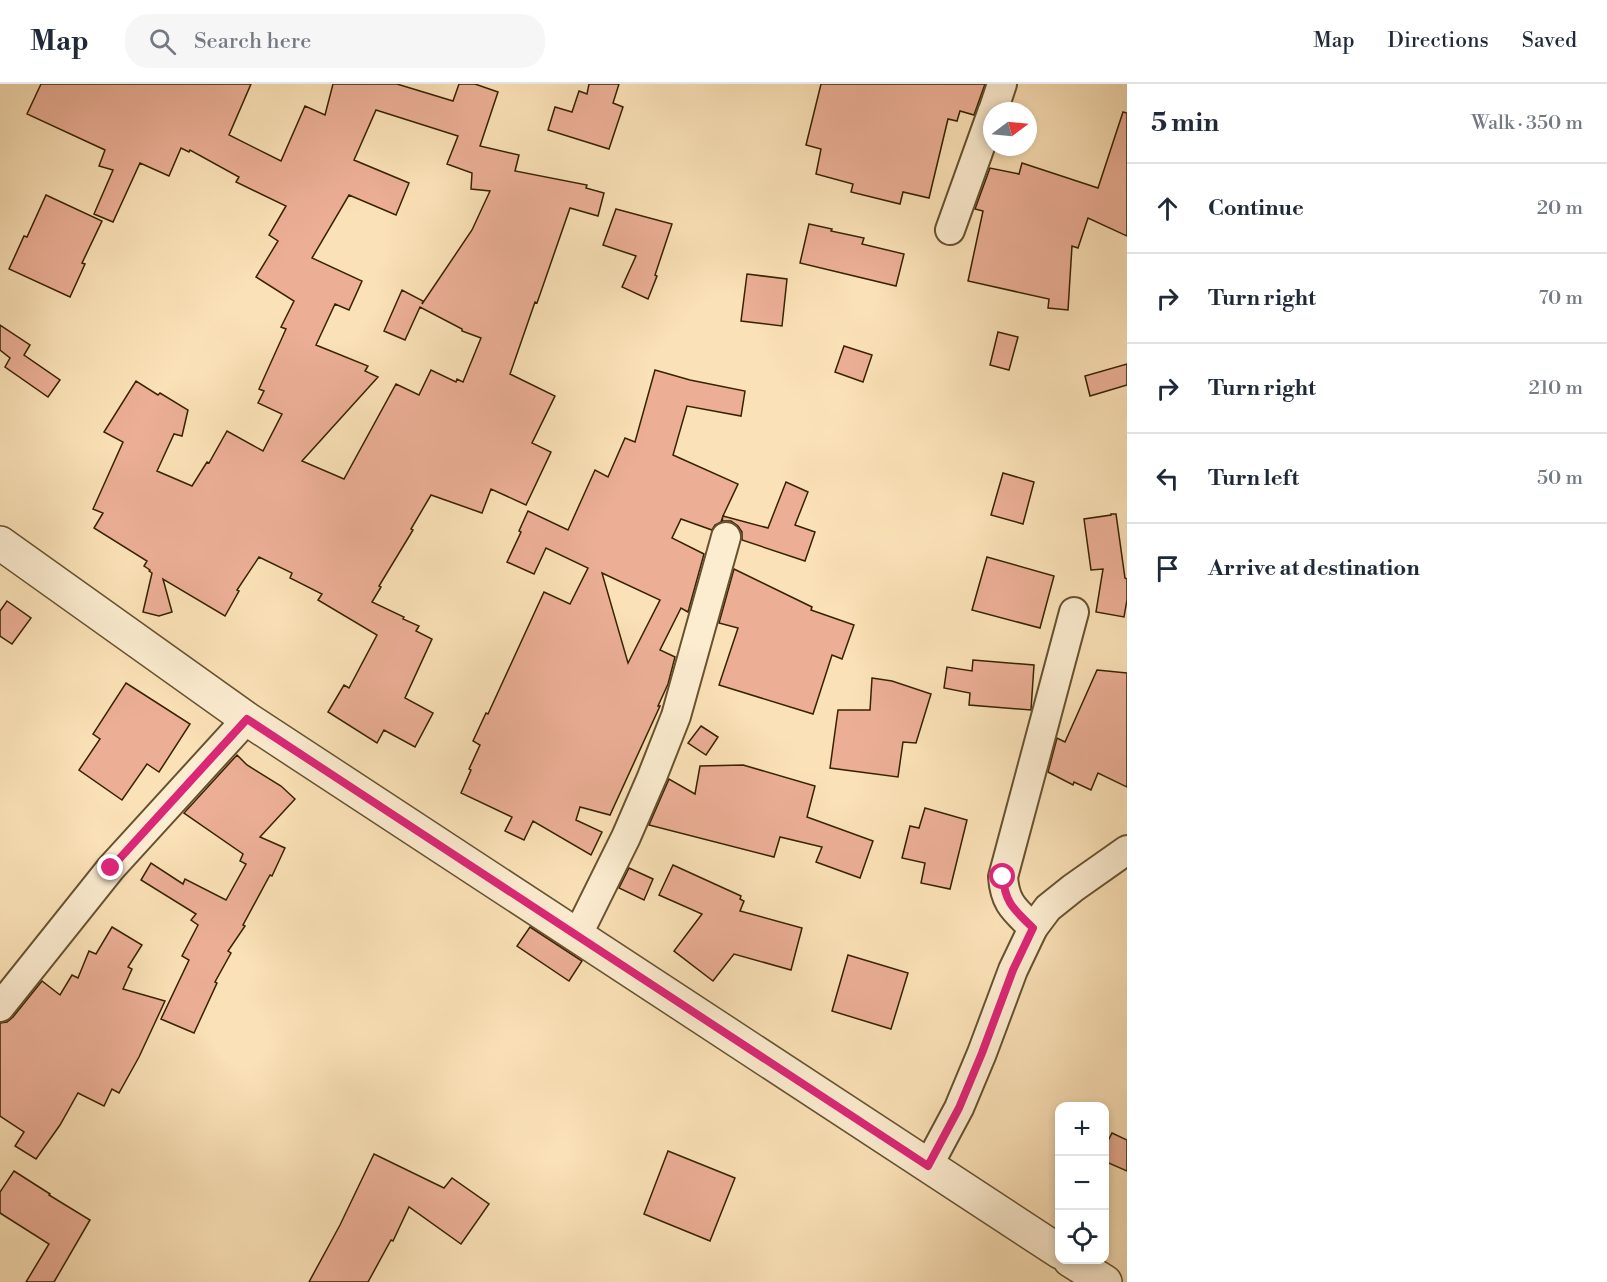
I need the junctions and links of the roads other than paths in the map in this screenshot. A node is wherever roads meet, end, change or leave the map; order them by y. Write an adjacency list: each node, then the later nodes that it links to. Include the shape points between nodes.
1 (1002, 84): 2 (street)
2 (996, 102)
3 (983, 137): 4 (street)
4 (950, 230)
5 (726, 537): 11 (street, via 676,716 626,837)
6 (0, 543): 8 (street)
7 (1074, 612): 10 (street, via 1003,877 1009,904)
8 (247, 719): 11 (street); 12 (street, via 111,868)
9 (1127, 850): 10 (street, via 1048,908)
10 (1033, 928): 13 (street, via 959,1108)
11 (577, 936): 13 (street)
12 (0, 1007)
13 (928, 1166): 14 (street)
14 (1055, 1249)
15 (1076, 1264): 16 (street)
16 (1105, 1282)

